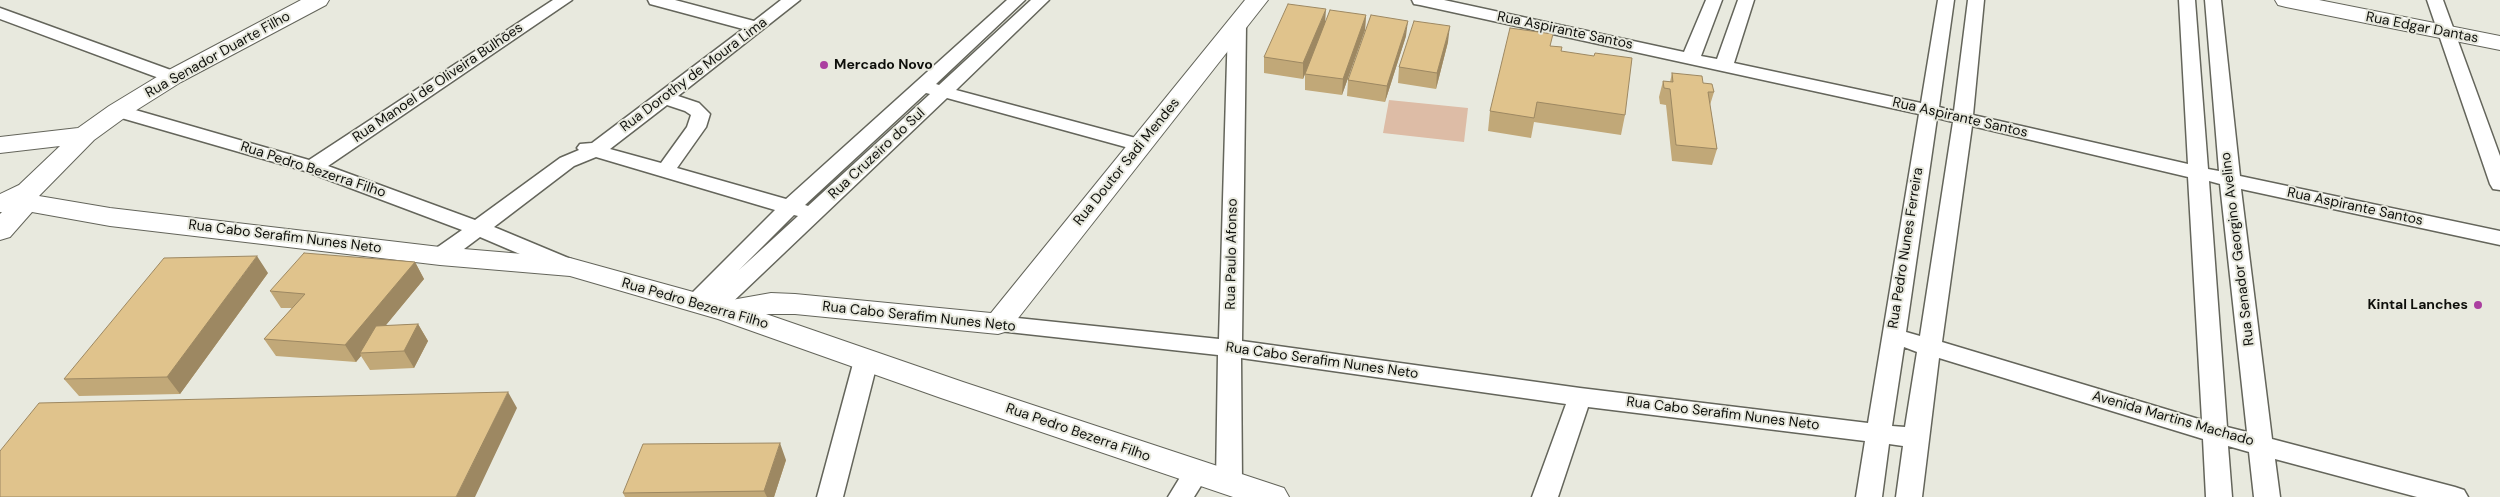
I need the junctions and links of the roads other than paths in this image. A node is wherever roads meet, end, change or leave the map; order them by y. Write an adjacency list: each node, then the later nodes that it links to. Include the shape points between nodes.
1 (318, 0): 27 (main road, Rua Senador Duarte Filho)
2 (564, 0): 38 (street, Rua Manoel de Oliveira Bulhões)
3 (656, 0): 21 (street)
4 (772, 0): 21 (street, Rua Dorothy de Moura Lima)
5 (792, 0): 21 (street, Rua Dorothy de Moura Lima)
6 (1016, 0): 28 (street, Rua Cruzeiro do Sul)
7 (1041, 0): 29 (street, Rua Cruzeiro do Sul)
8 (1257, 0): 22 (main road, Rua Doutor Sadi Mendes)
9 (1420, 0): 18 (street, Rua Aspirante Santos)
10 (1714, 0): 25 (street)
11 (1746, 0): 26 (street)
12 (1946, 0): 31 (street, Rua Pedro Nunes Ferreira)
13 (1976, 0): 33 (street)
14 (2187, 0): 40 (street, Rua Senador Georgino Avelino)
15 (2213, 0): 41 (street, Rua Senador Georgino Avelino)
16 (2286, 0): 23 (main road, Rua Edgar Dantas)
17 (2435, 0): 23 (street)
18 (1471, 5): 19 (street, Rua Aspirante Santos)
19 (1499, 8): 25 (street, Rua Aspirante Santos)
20 (0, 13): 27 (street)
21 (748, 25): 30 (street, Rua Dorothy de Moura Lima); 37 (street, Rua Dorothy de Moura Lima)
22 (1237, 25): 36 (main road, Rua Doutor Sadi Mendes); 55 (street, Rua Paulo Afonso)
23 (2446, 33): 24 (main road, Rua Edgar Dantas); 42 (street)
24 (2500, 43)
25 (1691, 58): 26 (street, Rua Aspirante Santos)
26 (1724, 66): 31 (street, Rua Aspirante Santos)
27 (173, 77): 32 (main road, Rua Senador Duarte Filho)
28 (923, 86): 29 (street); 44 (street, Rua Cruzeiro do Sul)
29 (944, 92): 36 (street); 45 (street, Rua Cruzeiro do Sul)
30 (664, 98): 37 (street, Rua Dorothy de Moura Lima); 39 (street, via 692,107 701,114 696,127)
31 (1928, 110): 33 (street, Rua Aspirante Santos); 53 (street, Rua Pedro Nunes Ferreira)
32 (118, 111): 34 (main road, Rua Senador Duarte Filho); 38 (street, Rua Pedro Bezerra Filho)
33 (1963, 119): 40 (street, Rua Aspirante Santos); 54 (street)
34 (85, 135): 35 (main road); 43 (main road, Rua Senador Duarte Filho)
35 (0, 145)
36 (1140, 146): 52 (main road, Rua Doutor Sadi Mendes)
37 (587, 148): 39 (street); 46 (street, Rua Dorothy de Moura Lima)
38 (312, 167): 46 (street, Rua Pedro Bezerra Filho)
39 (666, 171): 44 (street)
40 (2200, 173): 41 (street, Rua Aspirante Santos); 59 (street, Rua Senador Georgino Avelino)
41 (2230, 180): 48 (street, Rua Aspirante Santos); 61 (street, Rua Senador Georgino Avelino)
42 (2500, 184)
43 (12, 201): 47 (main road, Rua Senador Duarte Filho); 49 (main road, Rua Cabo Serafim Nunes Neto, via 110,217)
44 (790, 207): 45 (street); 51 (street, Rua Cruzeiro do Sul)
45 (812, 214): 51 (street, Rua Cruzeiro do Sul)
46 (478, 228): 49 (street, Rua Dorothy de Moura Lima); 50 (street, Rua Pedro Bezerra Filho)
47 (0, 231)
48 (2500, 238)
49 (440, 256): 50 (main road, Rua Cabo Serafim Nunes Neto)
50 (570, 267): 51 (main road, Rua Pedro Bezerra Filho)
51 (711, 306): 52 (main road, Rua Cabo Serafim Nunes Neto, via 795,304); 56 (main road, Rua Pedro Bezerra Filho)
52 (998, 324): 55 (street, Rua Cabo Serafim Nunes Neto)
53 (1893, 336): 54 (street, Avenida Martins Machado); 58 (street, Rua Pedro Nunes Ferreira)
54 (1929, 346): 59 (street, Avenida Martins Machado); 60 (street)
55 (1230, 348): 57 (street, Rua Cabo Serafim Nunes Neto); 63 (street, Rua Paulo Afonso)
56 (866, 360): 62 (main road, Rua Pedro Bezerra Filho); 64 (street)
57 (1580, 397): 58 (street, Rua Cabo Serafim Nunes Neto); 65 (street)
58 (1880, 432): 60 (street, Rua Cabo Serafim Nunes Neto); 66 (street, Rua Pedro Nunes Ferreira)
59 (2215, 433): 61 (street, Avenida Martins Machado); 68 (street, Rua Senador Georgino Avelino)
60 (1916, 438): 67 (street)
61 (2262, 445): 69 (street, Rua Senador Georgino Avelino); 70 (street, Avenida Martins Machado)
62 (1189, 485): 63 (main road, Rua Pedro Bezerra Filho)
63 (1252, 492)
64 (830, 497)
65 (1545, 497)
66 (1869, 497)
67 (1909, 497)
68 (2220, 497)
69 (2267, 497)
70 (2454, 497)

